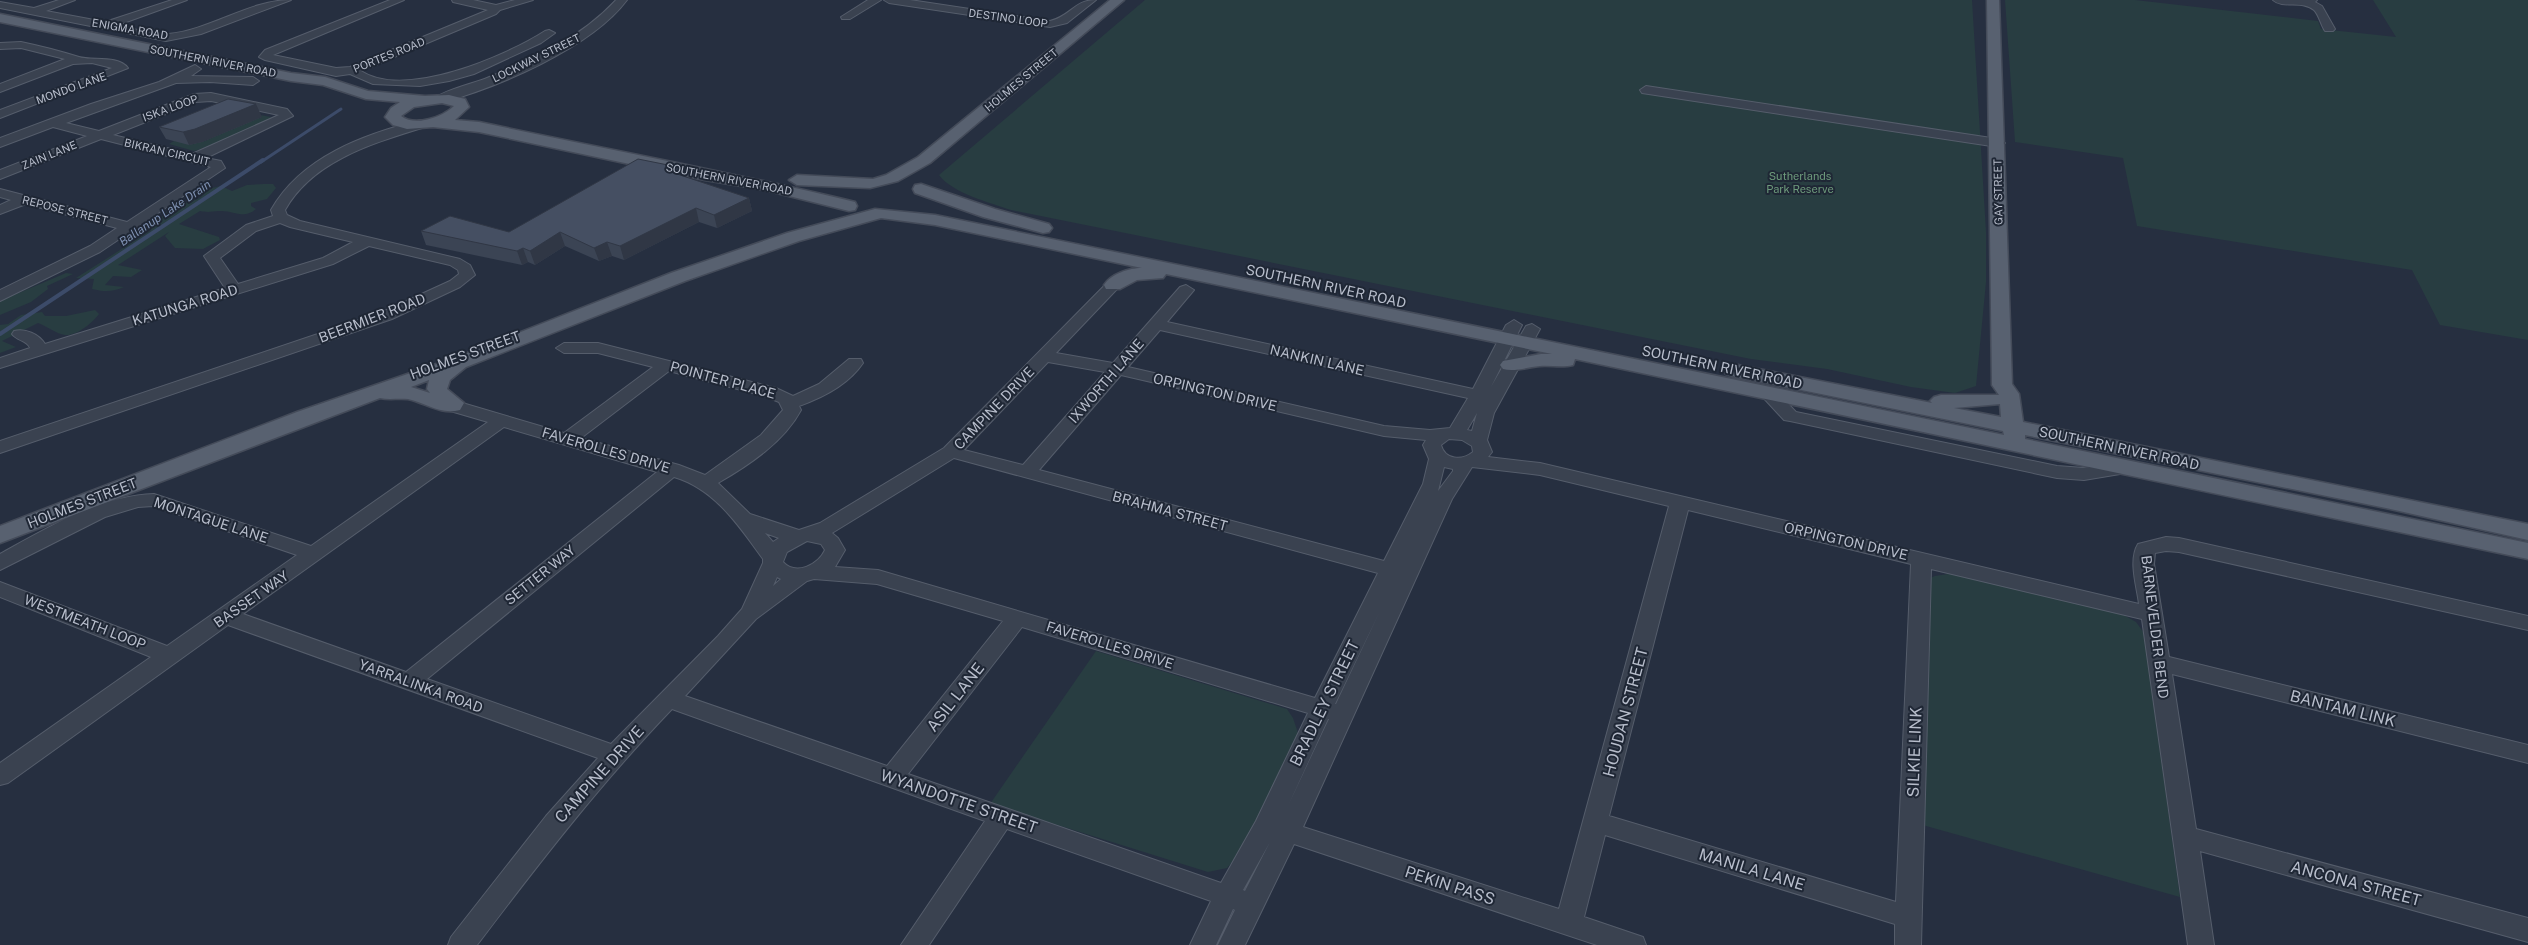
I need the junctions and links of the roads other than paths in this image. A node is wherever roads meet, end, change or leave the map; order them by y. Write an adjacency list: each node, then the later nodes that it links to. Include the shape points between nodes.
1 (70, 0): 18 (street)
2 (182, 0): 21 (street)
3 (286, 0): 21 (street, ENIGMA ROAD, via 181,37 166,38)
4 (399, 0): 29 (street, PORTES ROAD, via 265,55 267,59 336,72)
5 (457, 0): 17 (street)
6 (528, 0): 17 (street)
7 (622, 0): 34 (street, LOCKWAY STREET, via 596,26 560,48 475,88)
8 (634, 0): 36 (street, LOCKWAY STREET, via 597,34 473,96)
9 (876, 0): 19 (street)
10 (889, 0): 11 (street, DESTINO LOOP, via 1050,24 1063,21)
11 (1091, 0)
12 (1118, 0): 48 (main road, HOLMES STREET)
13 (1993, 0): 45 (main road, GAY STREET)
14 (2278, 0): 15 (street)
15 (2309, 1): 23 (street, via 2318,8)
16 (0, 4): 18 (street, ENIGMA ROAD)
17 (496, 8): 29 (street, PORTES ROAD)
18 (36, 11): 21 (street, ENIGMA ROAD)
19 (846, 17)
20 (0, 18): 27 (main road, SOUTHERN RIVER ROAD)
21 (106, 26)
22 (0, 28): 28 (main road, SOUTHERN RIVER ROAD)
23 (2328, 29)
24 (548, 33): 29 (street, via 456,77 396,83 361,77)
25 (0, 46): 26 (street, via 21,45 71,56)
26 (73, 61): 32 (street); 37 (street, MONDO LANE, via 92,60 122,68)
27 (214, 61): 28 (street); 34 (main road, SOUTHERN RIVER ROAD, via 325,82 366,95)
28 (195, 69): 30 (street); 31 (main road, SOUTHERN RIVER ROAD); 35 (street, via 165,76)
29 (352, 70)
30 (175, 80): 31 (street); 35 (street)
31 (253, 81): 38 (main road, SOUTHERN RIVER ROAD, via 364,104)
32 (0, 88)
33 (1646, 90): 45 (street)
34 (433, 99): 36 (main road, SOUTHERN RIVER ROAD, via 455,100); 38 (main road, via 410,104)
35 (95, 107): 39 (street)
36 (462, 107): 40 (main road, via 448,118); 50 (main road, SOUTHERN RIVER ROAD, via 480,115 769,176 803,181)
37 (0, 114)
38 (394, 116): 40 (main road, SOUTHERN RIVER ROAD, via 401,123); 46 (street)
39 (52, 123): 42 (street, BIKRAN CIRCUIT); 43 (street)
40 (427, 123): 46 (street); 54 (main road, SOUTHERN RIVER ROAD, via 479,127 705,175 765,184)
41 (0, 131): 43 (street)
42 (99, 135): 47 (street, BIKRAN CIRCUIT); 47 (street, ISKA LOOP, via 200,97 278,111 287,116); 49 (street, ZAIN LANE)
43 (19, 136): 44 (street)
44 (0, 143)
45 (1998, 143): 80 (main road, GAY STREET)
46 (364, 144): 57 (street, via 307,175 281,201 278,210)
47 (193, 158): 59 (street, BIKRAN CIRCUIT, via 216,164 218,168)
48 (924, 160): 50 (main road, HOLMES STREET, via 892,178); 51 (main road, HOLMES STREET, via 913,180)
49 (0, 175)
50 (875, 182): 51 (main road, SOUTHERN RIVER ROAD, via 904,181); 54 (main road, HOLMES STREET, via 851,194 847,202)
51 (917, 186): 56 (main road, HOLMES STREET, via 922,196 916,204); 70 (main road, SOUTHERN RIVER ROAD, via 989,213 1054,231)
52 (0, 193): 53 (street, REPOSE STREET)
53 (24, 200): 55 (street); 59 (street, REPOSE STREET)
54 (850, 207): 56 (main road, SOUTHERN RIVER ROAD); 58 (main road, HOLMES STREET)
55 (0, 210)
56 (881, 214): 58 (main road, HOLMES STREET); 62 (main road, SOUTHERN RIVER ROAD, via 934,220)
57 (281, 218): 60 (street, BEERMIER ROAD); 63 (street, via 250,228 212,256)
58 (828, 226): 66 (main road, HOLMES STREET)
59 (130, 227): 65 (street, BIKRAN CIRCUIT)
60 (367, 241): 63 (street, KATUNGA ROAD, via 328,261); 94 (street, BEERMIER ROAD, via 455,262 465,268 467,275 455,284 386,316)
61 (1113, 286): 62 (main road, via 1127,277 1143,273 1235,290); 73 (street, CAMPINE DRIVE)
62 (1253, 287): 70 (main road, SOUTHERN RIVER ROAD)
63 (235, 290): 72 (street, KATUNGA ROAD)
64 (1186, 290): 68 (street, IXWORTH LANE)
65 (3, 293)
66 (627, 297): 67 (main road, HOLMES STREET); 87 (main road, HOLMES STREET)
67 (576, 318): 81 (main road, HOLMES STREET); 86 (main road, via 551,332 442,375 437,389)
68 (1156, 324): 79 (street, IXWORTH LANE); 83 (street, NANKIN LANE)
69 (20, 334): 72 (street, via 35,340)
70 (1519, 334): 75 (main road, SOUTHERN RIVER ROAD); 78 (street, BRADLEY STREET); 83 (street); 84 (main road, SOUTHERN RIVER ROAD)
71 (564, 348): 77 (street, POINTER PLACE, via 598,348)
72 (40, 351): 76 (street, KATUNGA ROAD)
73 (1045, 356): 79 (street, ORPINGTON DRIVE); 95 (street, CAMPINE DRIVE)
74 (854, 363): 85 (street, via 821,392)
75 (1622, 363): 78 (main road, via 1542,360); 82 (main road, SOUTHERN RIVER ROAD)
76 (0, 364)
77 (667, 365): 85 (street, POINTER PLACE, via 783,396); 93 (street)
78 (1510, 365): 96 (street, BRADLEY STREET, via 1482,419 1481,436)
79 (1115, 369): 90 (street, ORPINGTON DRIVE); 100 (street, IXWORTH LANE)
80 (1997, 392): 84 (main road, via 1967,402); 89 (main road, GAY STREET); 92 (main road, GAY STREET, via 2009,394)
81 (378, 393): 86 (main road, via 411,393); 87 (main road, HOLMES STREET)
82 (1768, 393): 89 (main road, SOUTHERN RIVER ROAD); 98 (street, SOUTHERN RIVER ROAD, via 1790,416 1995,460 2068,474)
83 (1478, 395): 91 (street)
84 (1890, 401): 89 (main road, SOUTHERN RIVER ROAD)
85 (790, 403): 101 (street, POINTER PLACE, via 792,410 786,421 736,464)
86 (453, 406): 88 (street, FAVEROLLES DRIVE)
87 (304, 417): 106 (main road, HOLMES STREET)
88 (502, 420): 93 (street, FAVEROLLES DRIVE); 110 (street, BASSET WAY)
89 (1991, 430): 92 (main road, SOUTHERN RIVER ROAD)
90 (1384, 431): 91 (street, ORPINGTON DRIVE); 97 (street, ORPINGTON DRIVE)
91 (1450, 434): 96 (street, ORPINGTON DRIVE, via 1468,435); 97 (street, BRADLEY STREET, via 1433,441)
92 (2015, 435): 98 (main road, SOUTHERN RIVER ROAD); 105 (main road, SOUTHERN RIVER ROAD, via 2376,499)
93 (569, 438): 99 (street, FAVEROLLES DRIVE)
94 (0, 447)
95 (951, 452): 100 (street, BRAHMA STREET); 103 (street, CAMPINE DRIVE)
96 (1474, 454): 97 (street, via 1450,463); 102 (street, ORPINGTON DRIVE); 127 (street, BRADLEY STREET, via 1443,498)
97 (1436, 455): 114 (street, BRADLEY STREET, via 1432,484)
98 (2126, 467): 109 (main road, SOUTHERN RIVER ROAD)
99 (672, 469): 101 (street, FAVEROLLES DRIVE); 125 (street, SETTER WAY)
100 (1027, 472): 114 (street, BRAHMA STREET)
101 (705, 482): 104 (street, FAVEROLLES DRIVE, via 726,498)
102 (1680, 502): 111 (street, ORPINGTON DRIVE); 133 (street, HOUDAN STREET)
103 (858, 509): 107 (street, CAMPINE DRIVE, via 827,528); 108 (street, CAMPINE DRIVE)
104 (745, 519): 107 (street, FAVEROLLES DRIVE); 112 (street, FAVEROLLES DRIVE)
105 (2528, 532)
106 (0, 535)
107 (803, 536): 108 (street, via 825,537); 112 (street, via 781,545)
108 (834, 548): 115 (street, via 830,562); 116 (street, FAVEROLLES DRIVE, via 854,565)
109 (2528, 551)
110 (314, 554): 113 (street, MONTAGUE LANE, via 144,499 54,532); 120 (street, BASSET WAY)
111 (1921, 559): 119 (street, ORPINGTON DRIVE); 138 (street, SILKIE LINK)
112 (773, 560): 115 (street, via 782,573); 118 (street, CAMPINE DRIVE)
113 (0, 563)
114 (1389, 569): 127 (street, BRADLEY STREET)
115 (807, 574): 116 (street, FAVEROLLES DRIVE); 118 (street, CAMPINE DRIVE)
116 (878, 577): 121 (street, FAVEROLLES DRIVE)
117 (0, 588): 123 (street, WESTMEATH LOOP)
118 (749, 614): 126 (street, CAMPINE DRIVE)
119 (2151, 614): 122 (street, BARNEVELDER BEND, via 2143,556 2145,549 2166,544); 124 (street, BARNEVELDER BEND)
120 (226, 616): 123 (street, BASSET WAY); 125 (street, YARRALINKA ROAD)
121 (1018, 617): 127 (street, FAVEROLLES DRIVE); 131 (street, ASIL LANE)
122 (2528, 623)
123 (170, 656): 130 (street, BASSET WAY)
124 (2159, 663): 128 (street, BANTAM LINK); 135 (street, BARNEVELDER BEND)
125 (409, 682): 129 (street, YARRALINKA ROAD)
126 (668, 700): 129 (street, CAMPINE DRIVE); 131 (street, WYANDOTTE STREET)
127 (1332, 711): 134 (street, BRADLEY STREET)
128 (2528, 754)
129 (615, 755): 141 (street, CAMPINE DRIVE, via 555,823)
130 (0, 776)
131 (892, 778): 132 (street, WYANDOTTE STREET)
132 (1002, 816): 136 (street, WYANDOTTE STREET); 142 (street)
133 (1596, 822): 138 (street, MANILA LANE); 139 (street, HOUDAN STREET)
134 (1277, 828): 136 (street, BRADLEY STREET); 137 (street, BRADLEY STREET); 139 (street, PEKIN PASS)
135 (2184, 836): 140 (street, ANCONA STREET); 147 (street, BARNEVELDER BEND)
136 (1226, 897): 137 (street, WYANDOTTE STREET); 143 (street, BRADLEY STREET)
137 (1250, 904): 144 (street, BRADLEY STREET)
138 (1909, 917): 146 (street, SILKIE LINK)
139 (1569, 923): 145 (street, PEKIN PASS)
140 (2528, 930)
141 (461, 945)
142 (914, 945)
143 (1203, 945)
144 (1231, 945)
145 (1633, 945)
146 (1908, 945)
147 (2201, 945)

